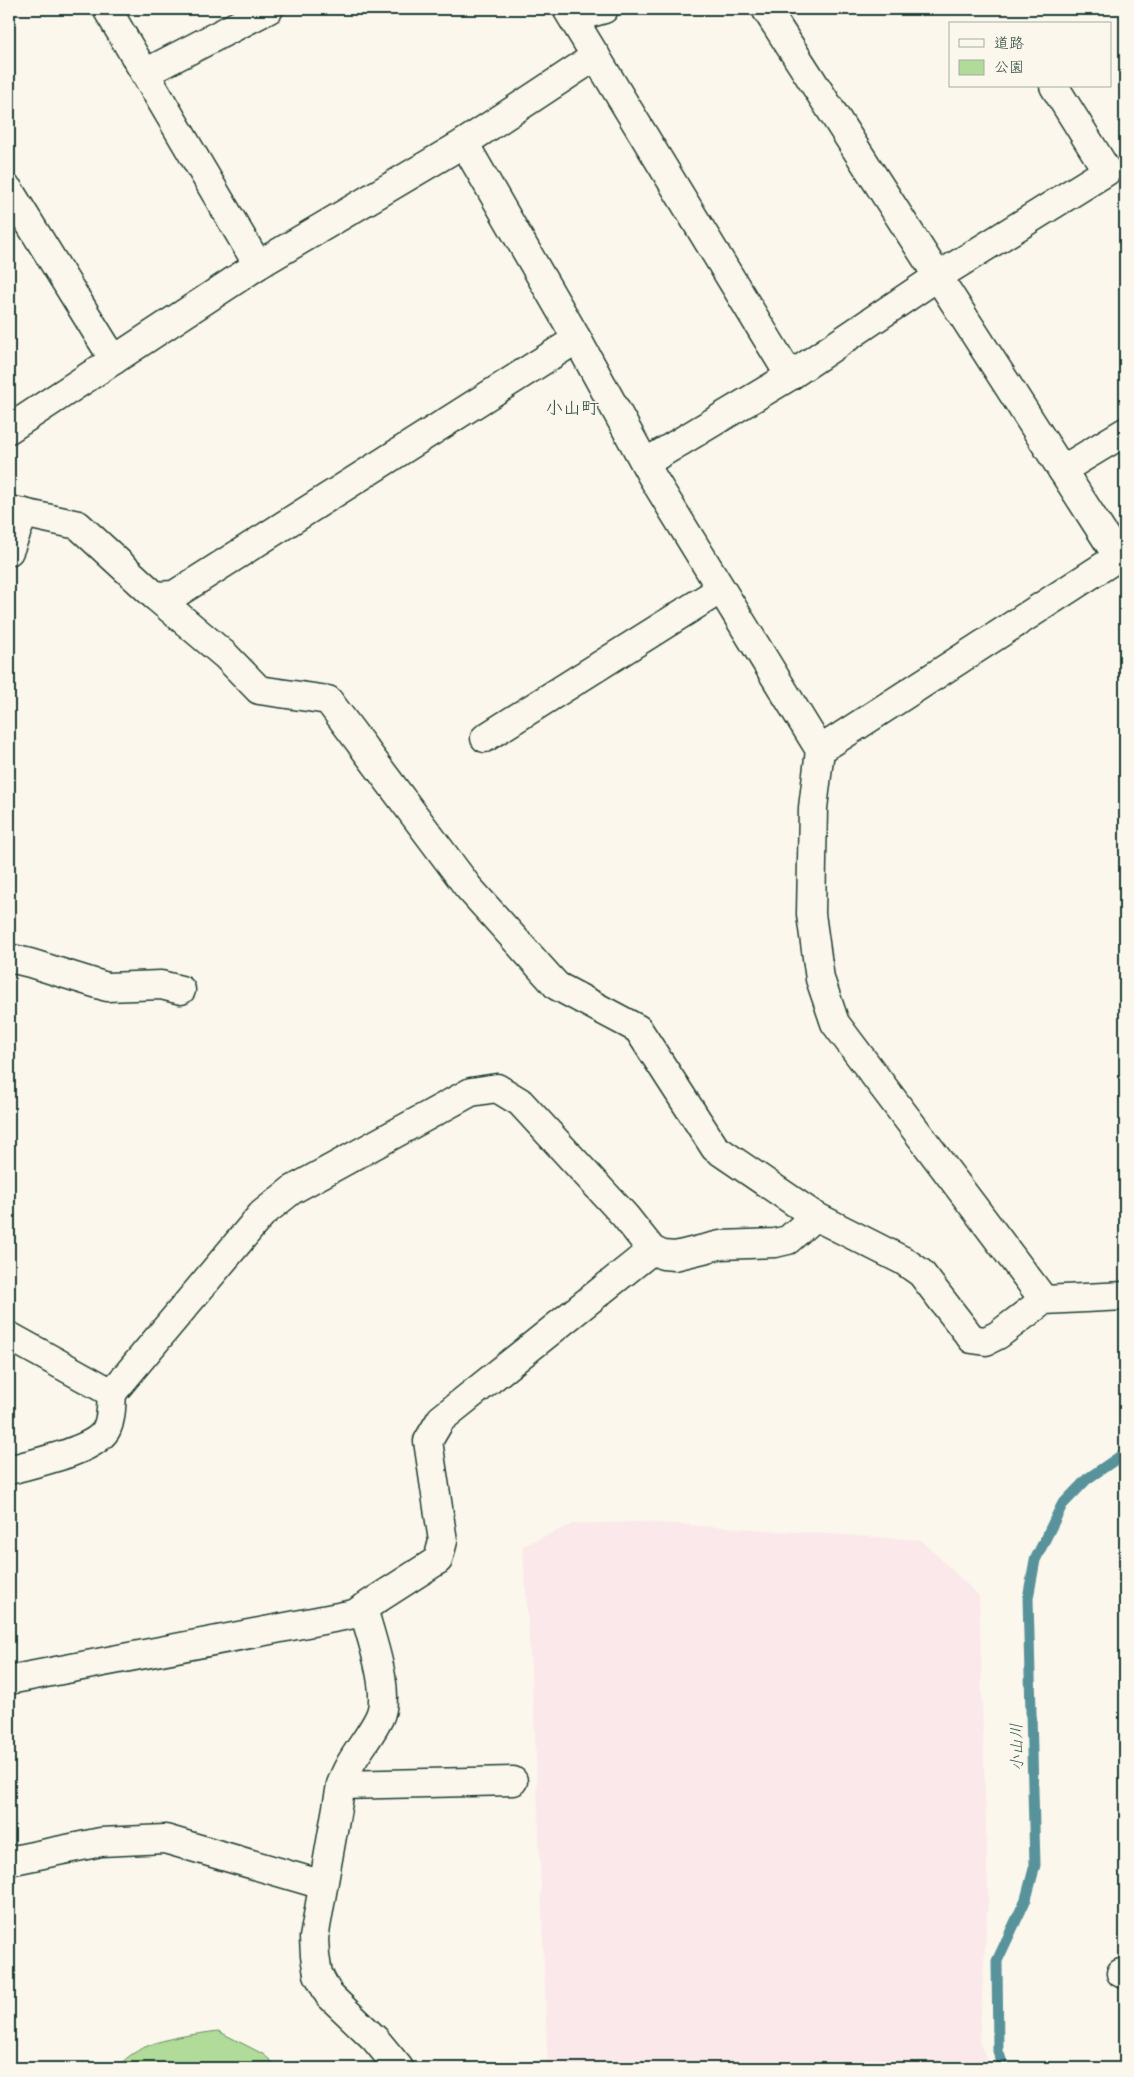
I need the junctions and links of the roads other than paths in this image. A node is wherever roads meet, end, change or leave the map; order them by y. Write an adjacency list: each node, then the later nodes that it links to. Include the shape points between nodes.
1 (107, 9): 7 (street)
2 (268, 9): 7 (street)
3 (604, 9): 5 (street)
4 (766, 9): 13 (street)
5 (570, 13): 6 (street)
6 (596, 56): 9 (street); 16 (street)
7 (145, 73): 12 (street)
8 (1055, 88): 10 (street)
9 (464, 143): 12 (street); 14 (street)
10 (1116, 175): 13 (street)
11 (9, 190): 15 (street)
12 (258, 265): 15 (street)
13 (937, 277): 16 (street); 20 (street)
14 (577, 339): 19 (street); 24 (street, via 174,595)
15 (114, 360): 17 (street)
16 (790, 376): 19 (street)
17 (9, 429)
18 (1125, 432): 20 (street)
19 (645, 463): 23 (street)
20 (1062, 470): 26 (street, via 1118,557)
21 (16, 512): 22 (street); 24 (street, via 78,525)
22 (9, 551)
23 (721, 589): 25 (street); 26 (street)
24 (155, 596): 29 (street, via 226,656 259,690 328,700 468,887 557,986 638,1029 714,1148)
25 (485, 738)
26 (820, 750): 32 (street, via 813,808 811,914 820,979 835,1023)
27 (9, 958): 28 (street, via 107,987 161,985)
28 (181, 990)
29 (815, 1216): 30 (street, via 788,1240 775,1243 720,1245 675,1256); 32 (street, via 904,1261 921,1273 972,1339 986,1341 998,1335)
30 (652, 1250): 34 (street, via 626,1216 520,1102 497,1088 471,1092 292,1190 262,1214); 36 (street, via 441,1420 428,1442 443,1541 438,1560)
31 (1125, 1296): 32 (street)
32 (1044, 1300)
33 (9, 1336): 34 (street)
34 (112, 1393): 35 (street, via 111,1414 100,1438 86,1447)
35 (9, 1470)
36 (363, 1608): 37 (street, via 354,1614); 39 (street, via 381,1671 380,1716 346,1769)
37 (9, 1680)
38 (513, 1781): 39 (street)
39 (341, 1785): 41 (street)
40 (9, 1861): 41 (street, via 101,1842 165,1839)
41 (323, 1885): 42 (street, via 314,1938 318,1974 329,1995 375,2039)
42 (399, 2068)

